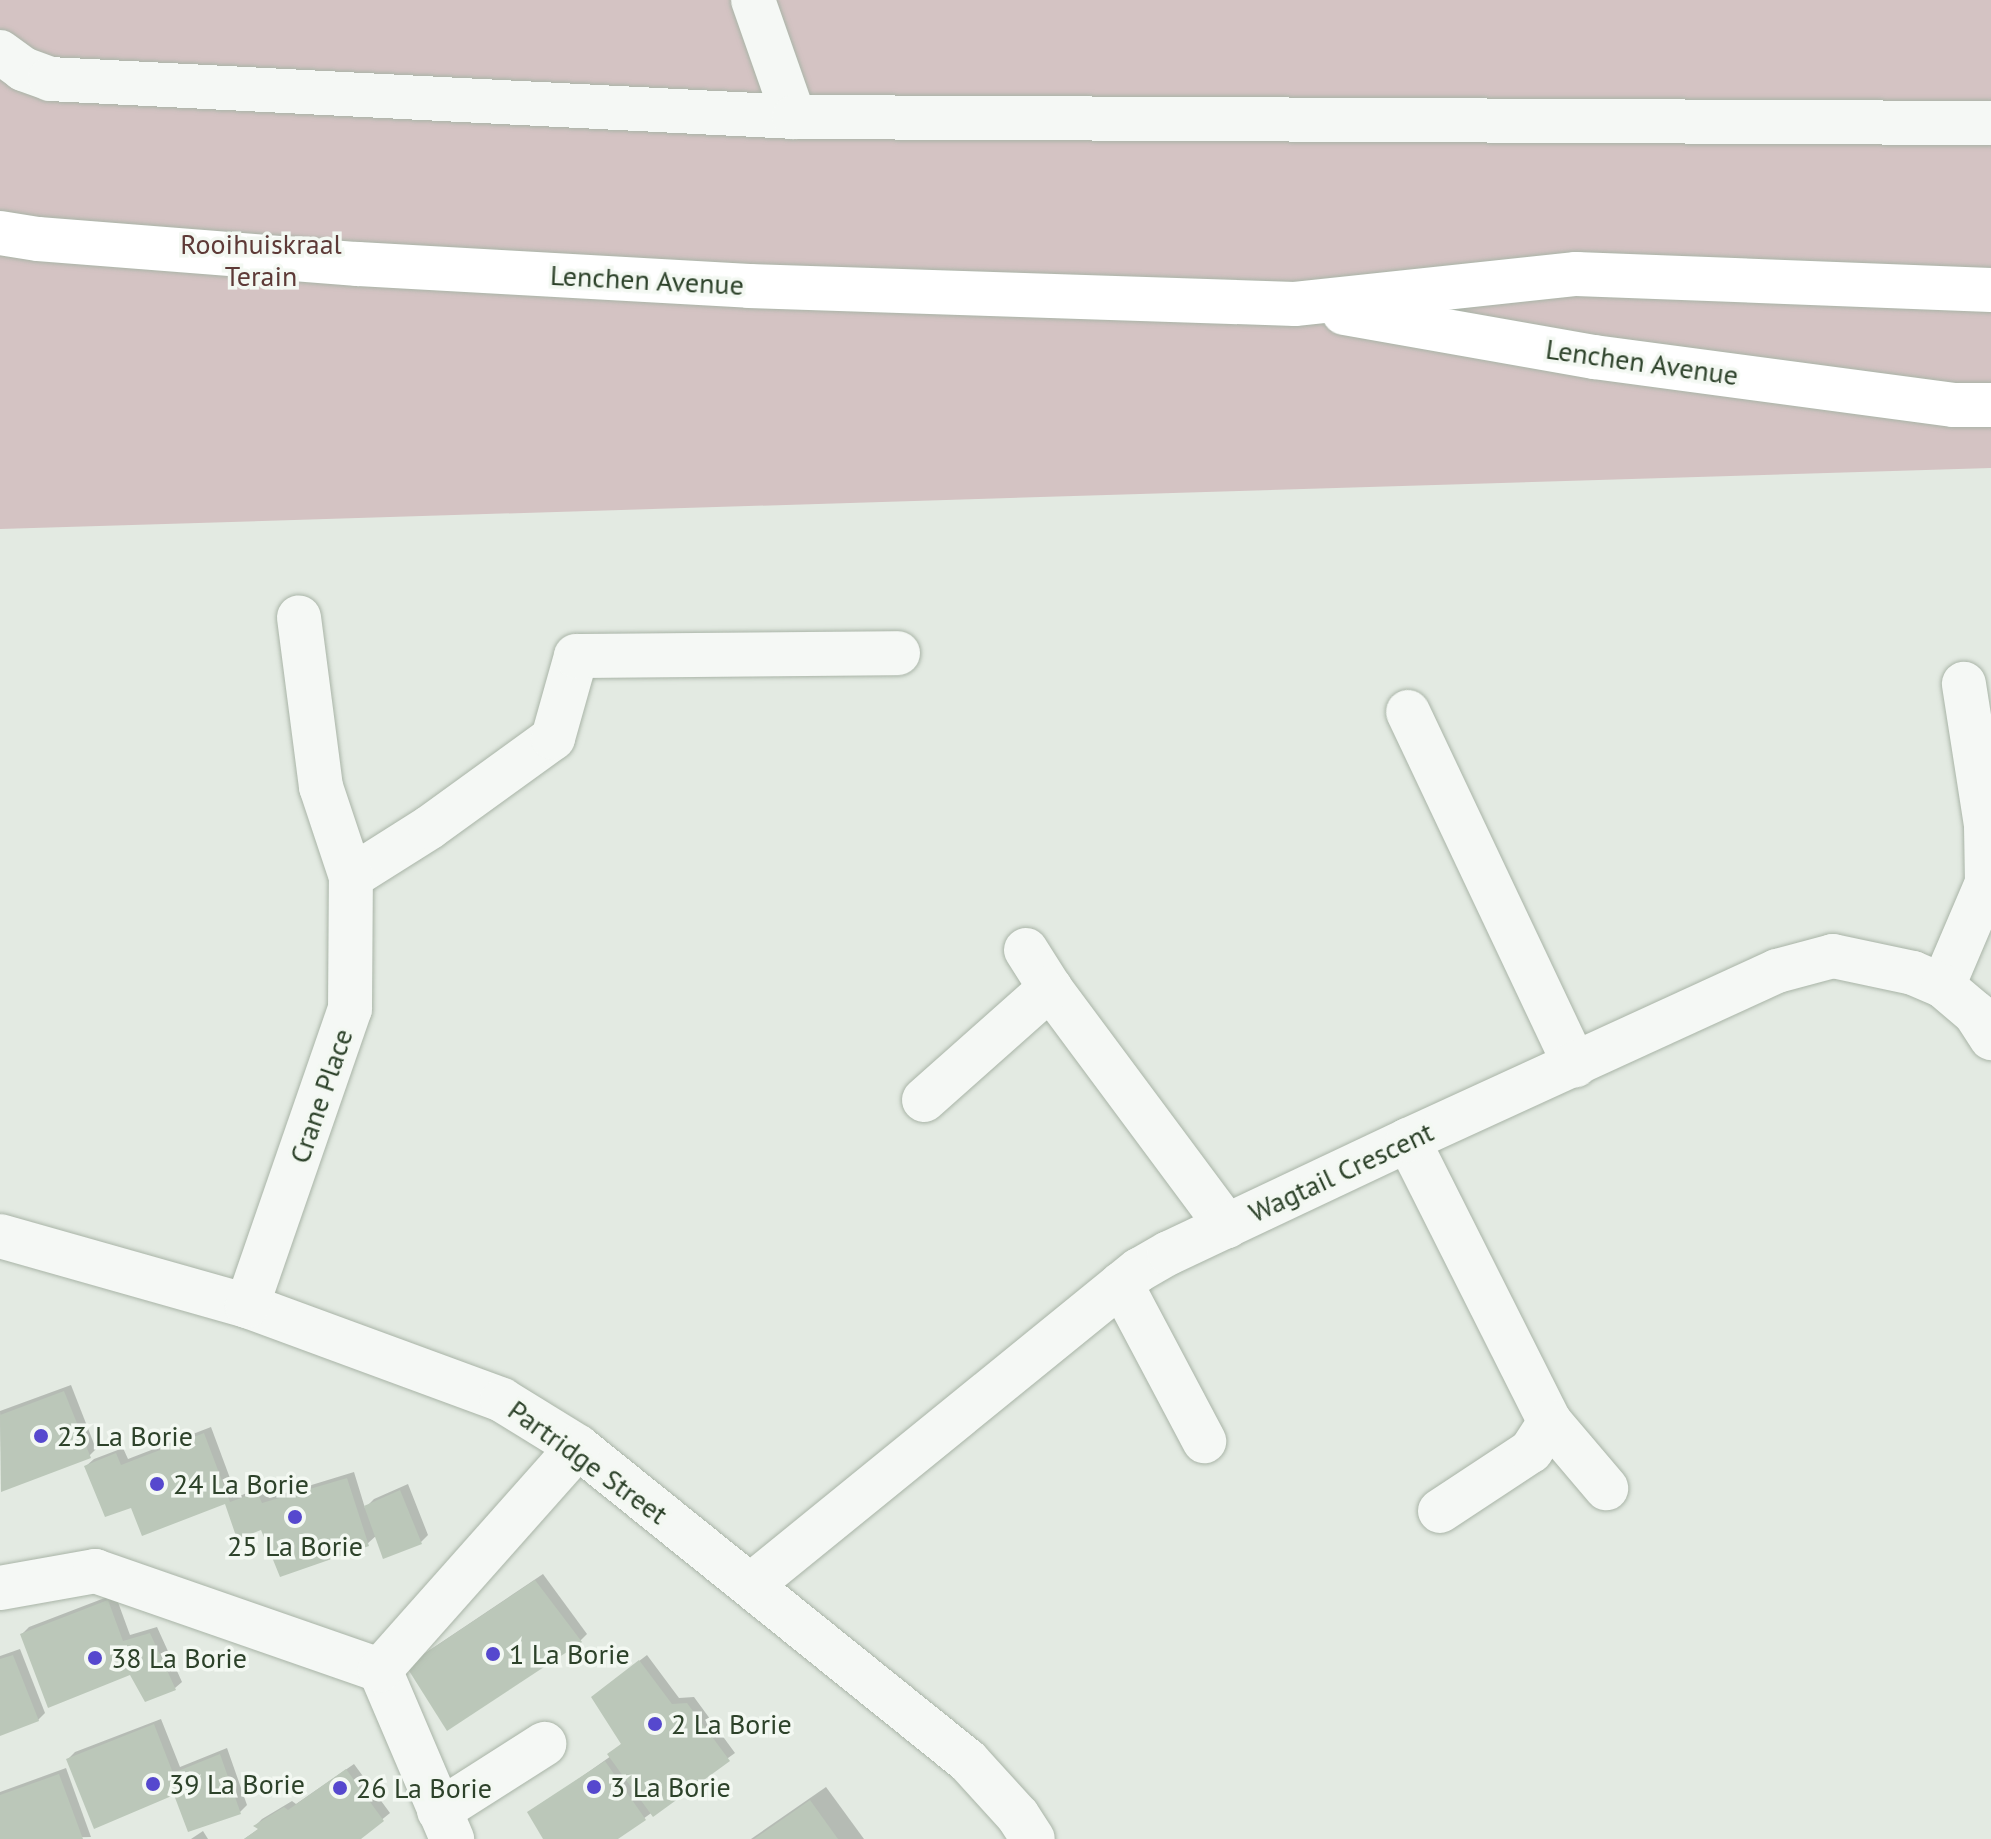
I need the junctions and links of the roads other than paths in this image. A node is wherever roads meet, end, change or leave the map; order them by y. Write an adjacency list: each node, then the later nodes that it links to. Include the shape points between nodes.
1 (753, 0): 3 (street)
2 (0, 52): 3 (street, via 23,69 50,79)
3 (794, 117): 4 (street)
4 (1991, 123)
5 (0, 233): 7 (main road, Lenchen Avenue, via 358,264 749,286)
6 (1991, 290): 7 (main road, Lenchen Avenue, via 1576,274)
7 (1295, 304): 8 (main road, Lenchen Avenue, via 1594,357 1953,405)
8 (1991, 405)
9 (299, 617): 13 (street, Crane Place, via 321,787)
10 (898, 653): 13 (street, via 576,656 553,738)
11 (1964, 684): 15 (street, via 1986,825 1987,883)
12 (1408, 712): 18 (street)
13 (351, 877): 24 (street, Crane Place, via 350,1009)
14 (1026, 950): 16 (street)
15 (1943, 986): 17 (street, Wagtail Crescent, via 1975,1013); 18 (street, Wagtail Crescent, via 1913,973 1833,956 1800,963)
16 (1050, 988): 19 (street); 21 (street)
17 (1991, 1038)
18 (1575, 1065): 20 (street, Wagtail Crescent)
19 (924, 1100)
20 (1408, 1140): 21 (street, Wagtail Crescent); 25 (street)
21 (1227, 1226): 23 (street, Wagtail Crescent, via 1169,1253)
22 (0, 1236): 24 (street, Partridge Street)
23 (1121, 1284): 26 (street); 30 (street, Wagtail Crescent)
24 (247, 1306): 27 (street, Partridge Street, via 502,1400)
25 (1550, 1422): 28 (street); 29 (street, via 1531,1451)
26 (1204, 1441)
27 (578, 1447): 30 (street, Partridge Street); 32 (street)
28 (1606, 1488)
29 (1440, 1511)
30 (751, 1585): 35 (street, Partridge Street, via 968,1761)
31 (0, 1588): 32 (street, via 95,1571)
32 (380, 1670): 34 (street)
33 (544, 1744): 34 (street)
34 (445, 1825)
35 (1033, 1839)

